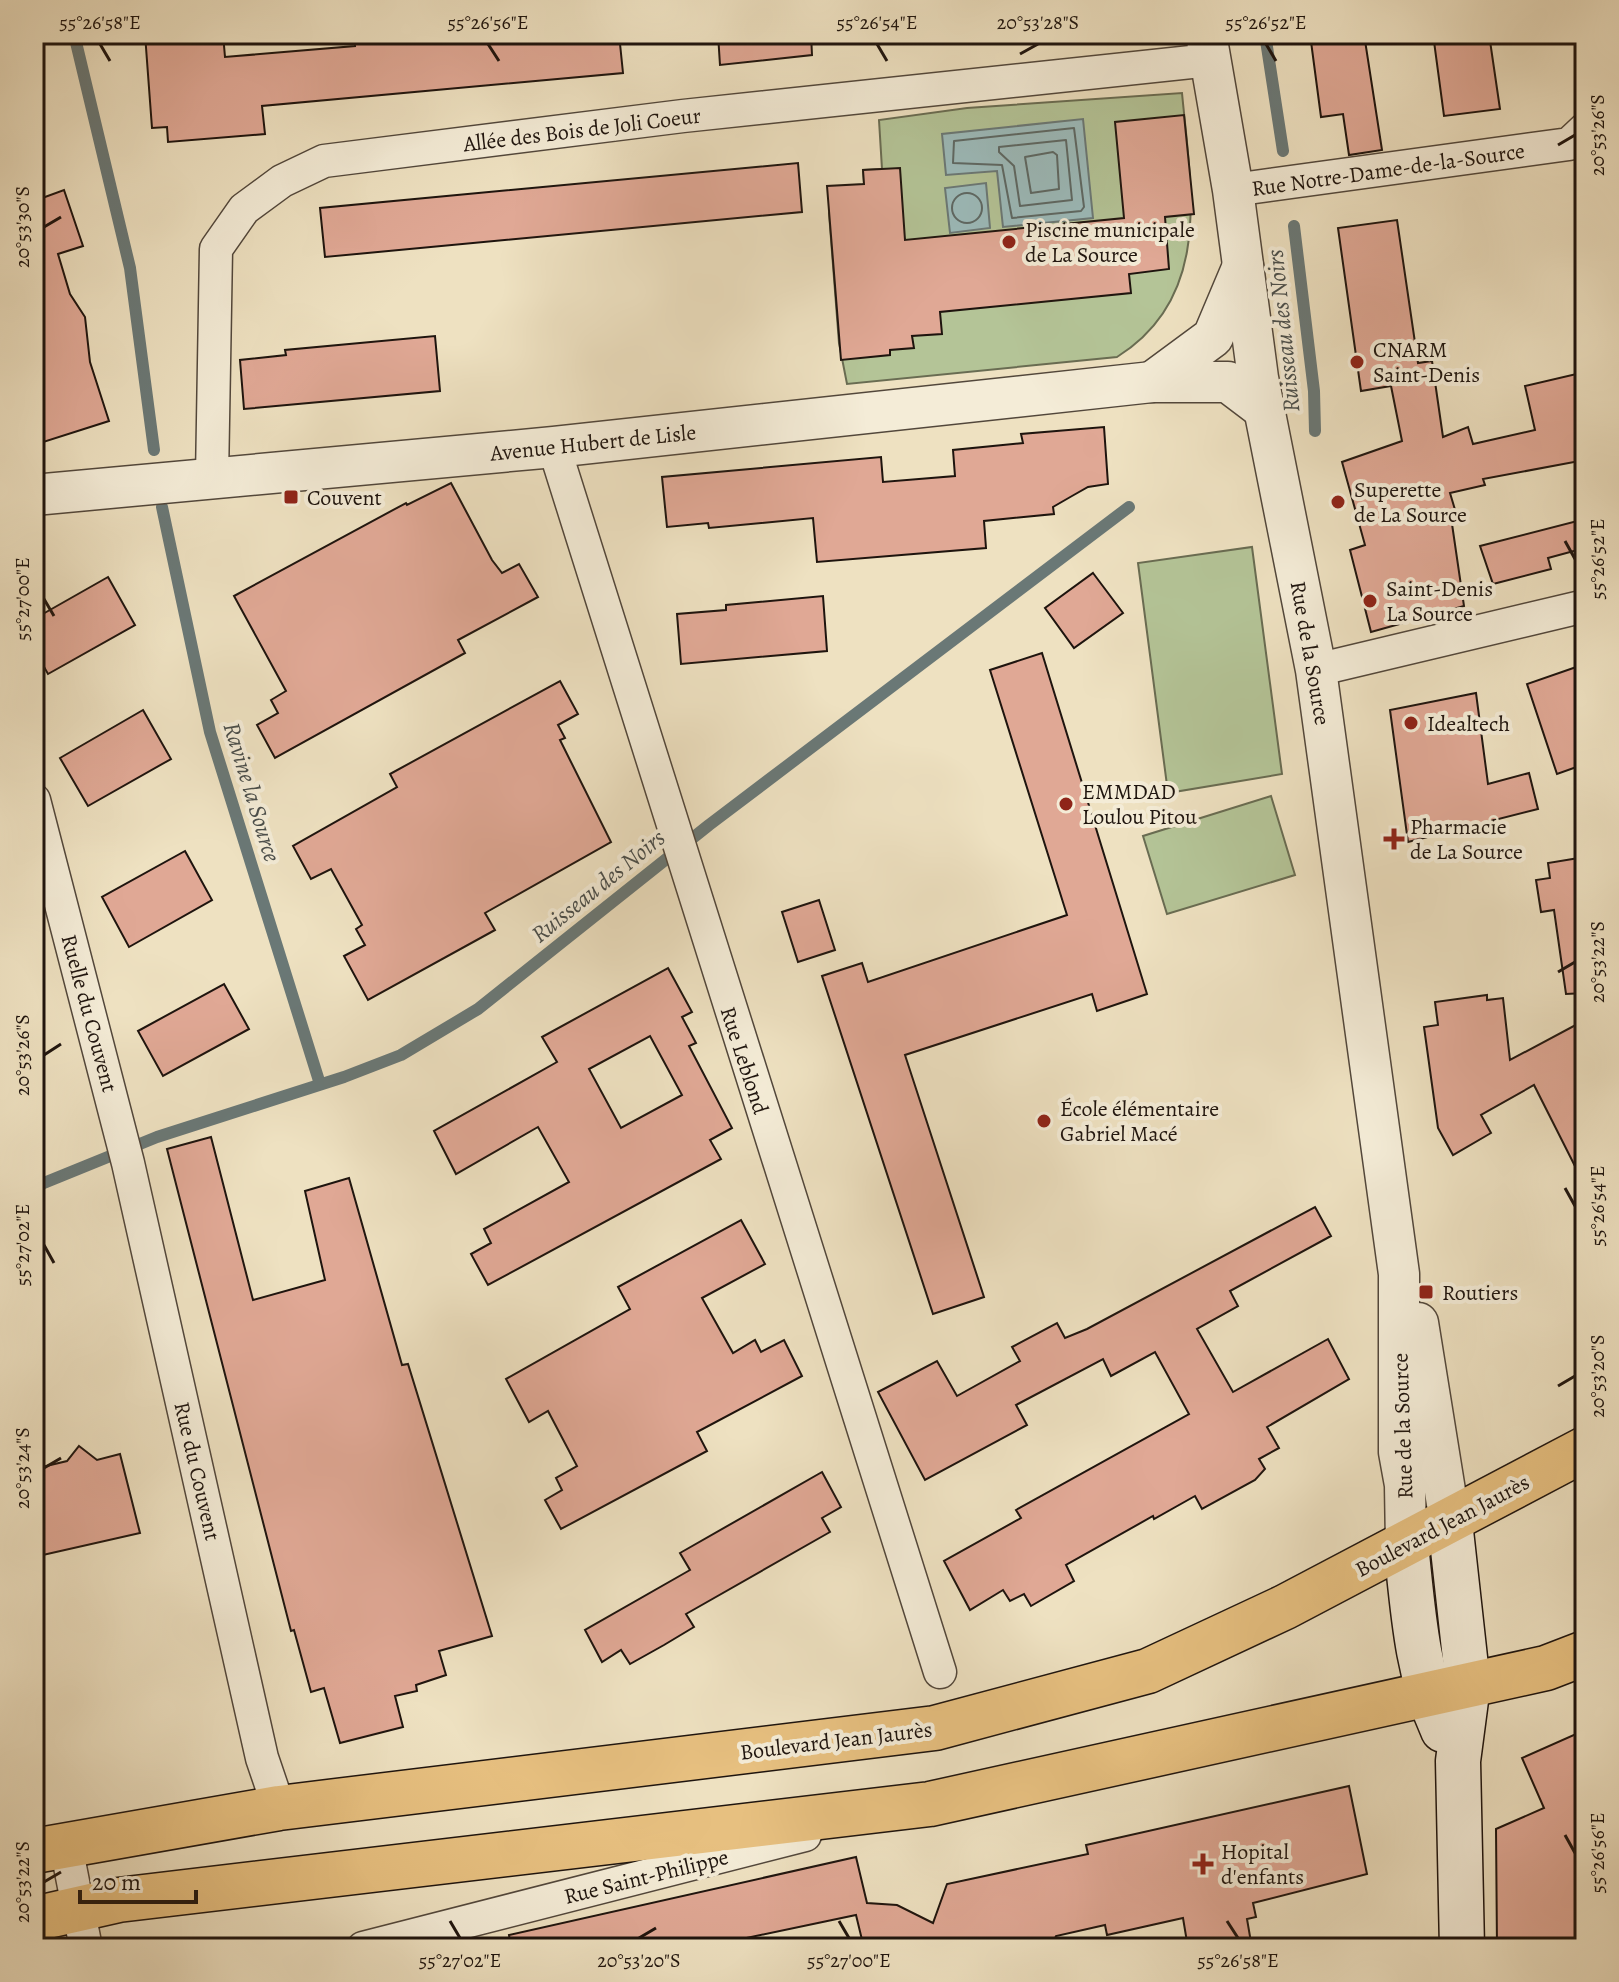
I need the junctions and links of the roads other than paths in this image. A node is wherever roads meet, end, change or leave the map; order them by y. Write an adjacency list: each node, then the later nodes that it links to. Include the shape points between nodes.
1 (1208, 47): 3 (street, Rue de la Source); 10 (street, Allée des Bois de Joli Coeur, via 324,161 282,181 244,209 216,249)
2 (1585, 129): 3 (street, Rue Notre-Dame-de-la-Source, via 1569,144)
3 (1233, 190): 4 (street, Rue de la Source)
4 (1243, 266): 5 (street); 6 (street, Rue de la Source)
5 (1213, 337): 6 (street); 7 (street)
6 (1253, 341): 8 (street, Rue de la Source)
7 (1152, 382): 8 (street, Avenue Hubert de Lisle, via 1228,382); 9 (street, Avenue Hubert de Lisle)
8 (1265, 410): 13 (street, Rue de la Source)
9 (554, 447): 10 (street, Avenue Hubert de Lisle); 21 (street, Rue Leblond)
10 (212, 478): 11 (street, Avenue Hubert de Lisle)
11 (34, 495)
12 (1585, 606): 13 (street)
13 (1316, 670): 16 (street, Rue de la Source)
14 (34, 800): 15 (street, Ruelle du Couvent)
15 (125, 1148): 26 (street, Rue du Couvent, via 262,1758)
16 (1399, 1274): 18 (street, Rue de la Source, via 1419,1326); 19 (street, Rue de la Source, via 1399,1452)
17 (1585, 1449): 18 (main road, Boulevard Jean Jaurès)
18 (1450, 1522): 19 (main road, Boulevard Jean Jaurès); 22 (main road, Rue de la Source)
19 (1406, 1545): 23 (main road, Rue de la Source); 26 (main road, Boulevard Jean Jaurès, via 1148,1671 935,1728)
20 (1585, 1653): 22 (main road, via 1546,1668)
21 (940, 1672)
22 (1468, 1685): 23 (main road); 24 (main road, Rue de la Source)
23 (1426, 1694): 24 (main road, Rue de la Source); 25 (main road)
24 (1458, 1761): 31 (main road, Rue de la Source)
25 (930, 1804): 29 (main road); 30 (street, Rue Saint-Philippe)
26 (279, 1808): 27 (main road, Boulevard Jean Jaurès)
27 (50, 1848): 29 (street)
28 (34, 1919): 29 (main road)
29 (82, 1928)
30 (363, 1948)
31 (1462, 1948)

